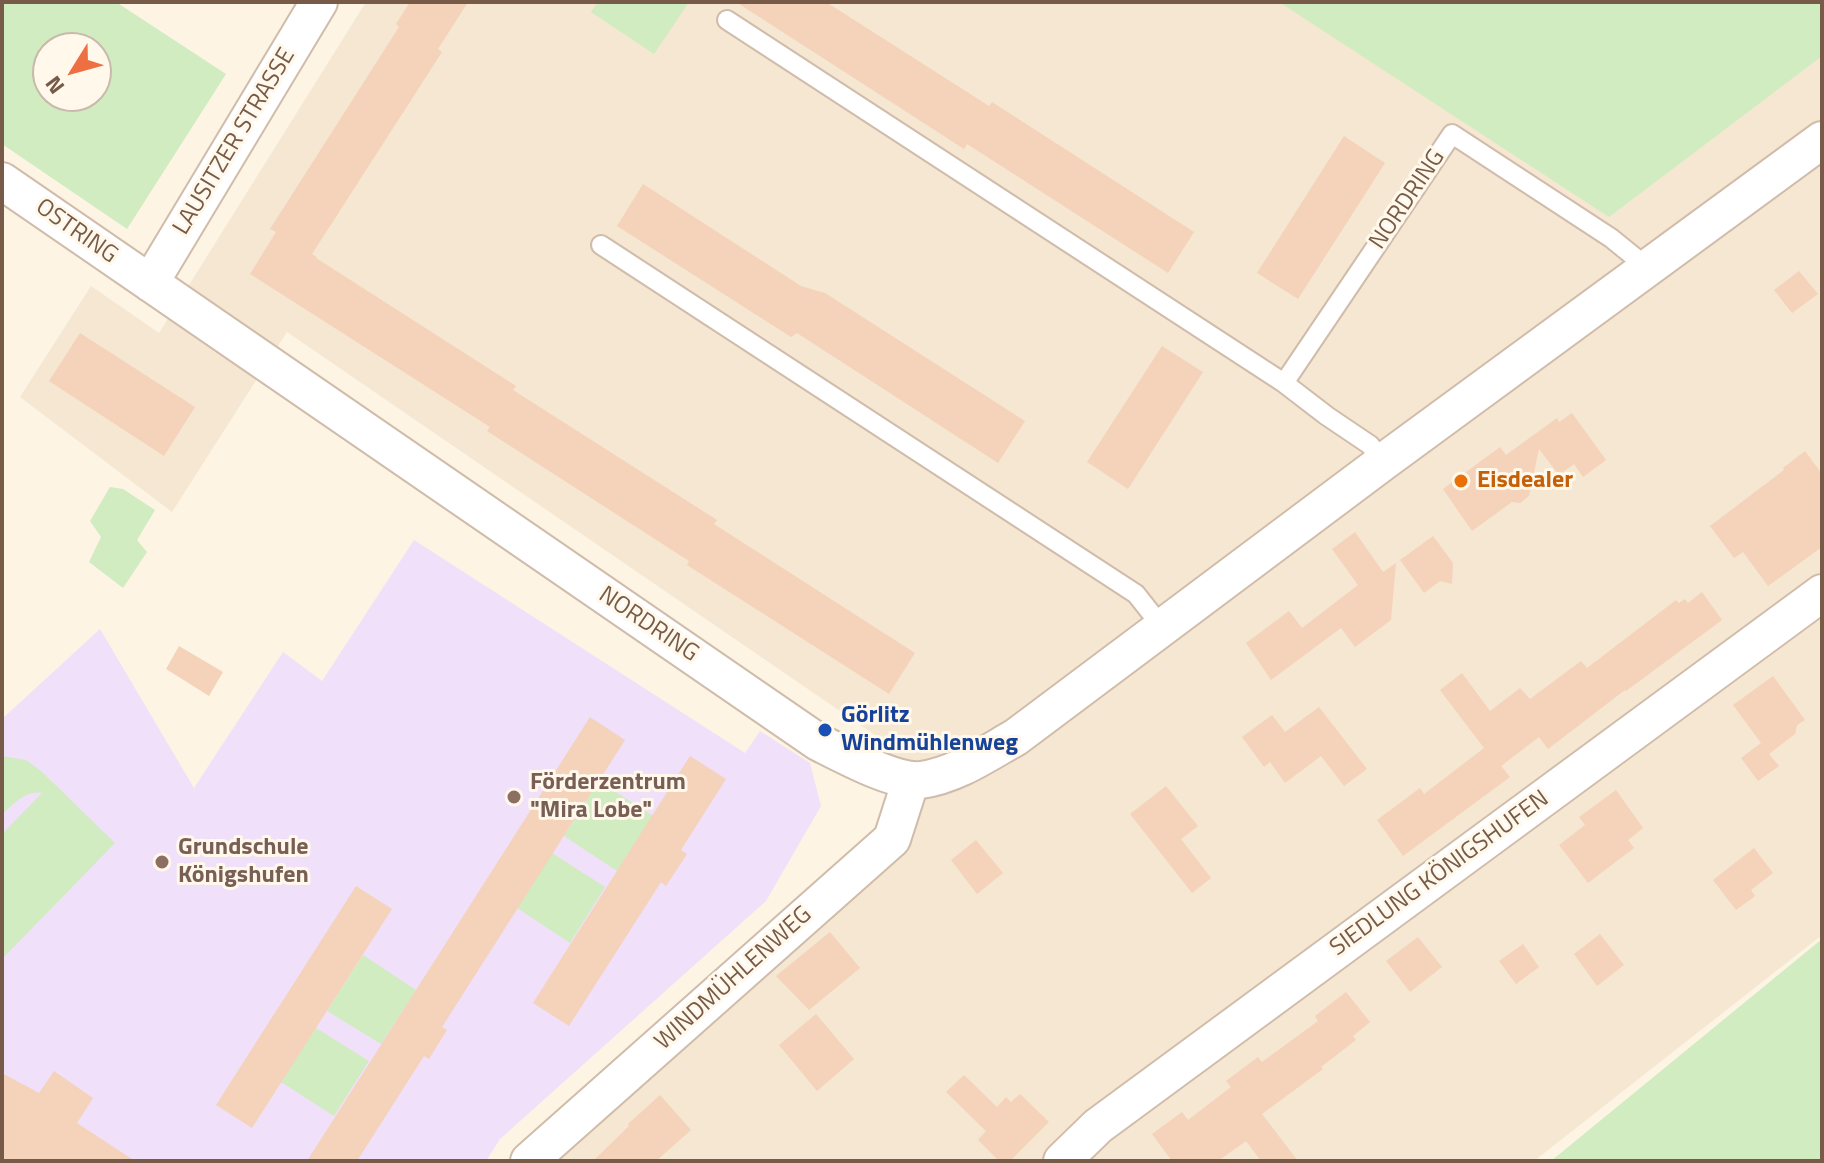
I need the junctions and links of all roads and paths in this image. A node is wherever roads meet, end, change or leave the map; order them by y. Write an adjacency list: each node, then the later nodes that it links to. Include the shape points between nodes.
1 (319, 2): 7 (street, LAUSITZER STRASSE)
2 (727, 20): 8 (lane)
3 (1822, 140): 6 (street, NORDRING)
4 (2, 181): 7 (street, OSTRING)
5 (601, 245): 11 (lane, via 1136,594)
6 (1648, 268): 8 (lane, NORDRING, via 1452,134); 9 (street, NORDRING)
7 (150, 283): 12 (street, NORDRING, via 818,742 878,771)
8 (1284, 383): 9 (lane, via 1370,445)
9 (1383, 462): 11 (street, NORDRING)
10 (1822, 593): 14 (street, SIEDLUNG KÖNIGSHUFEN, via 1098,1126)
11 (1162, 627): 12 (street, NORDRING, via 1016,737 967,765)
12 (911, 780): 13 (street, WINDMÜHLENWEG, via 892,839)
13 (529, 1161)
14 (1062, 1161)

